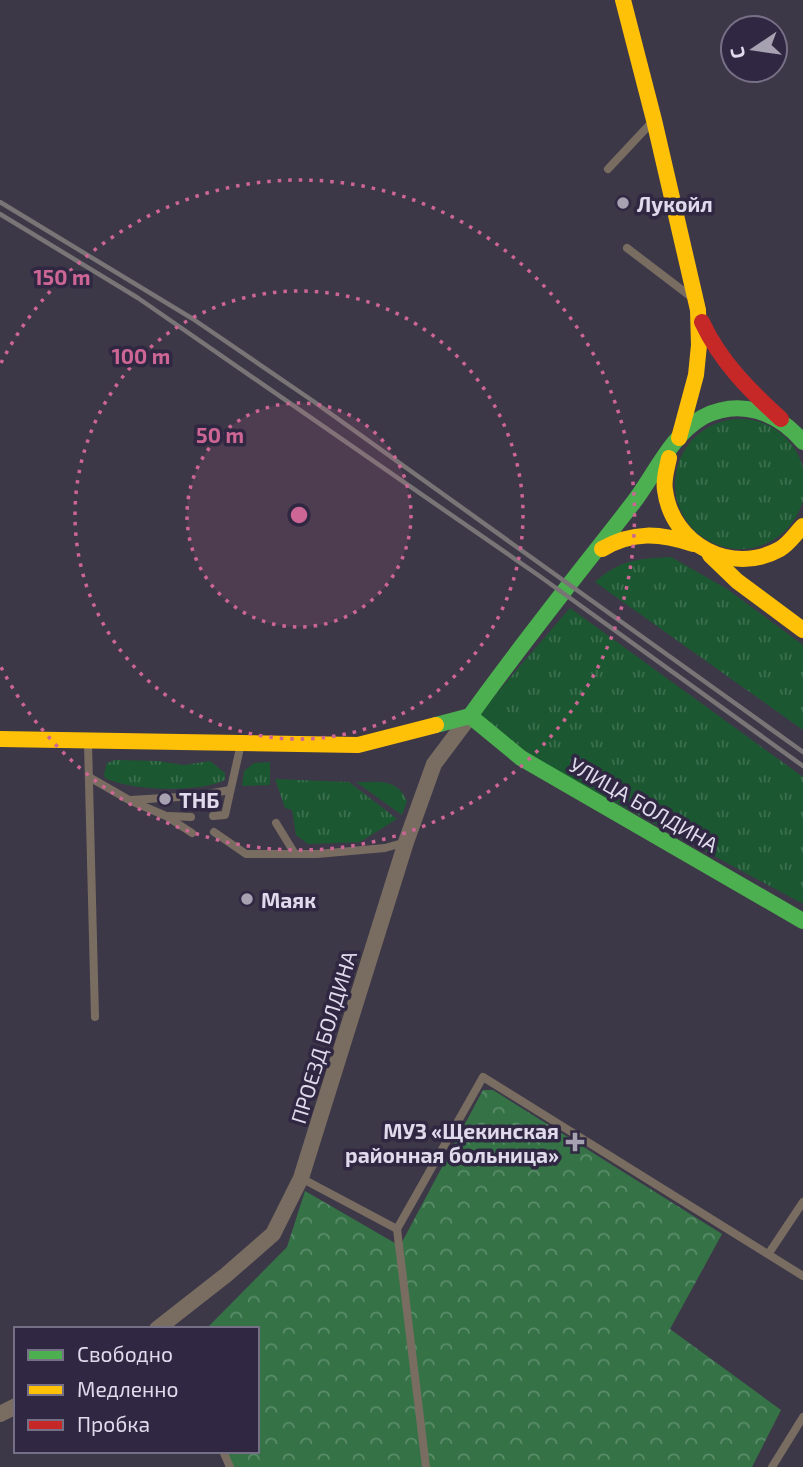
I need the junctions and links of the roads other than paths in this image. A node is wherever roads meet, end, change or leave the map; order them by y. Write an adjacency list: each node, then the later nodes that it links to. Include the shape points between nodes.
1 (623, 0): 2 (main road)
2 (654, 120): 3 (lane); 5 (main road)
3 (608, 169)
4 (627, 248): 5 (lane)
5 (697, 304): 6 (main road, via 708,337 721,357); 8 (main road, via 699,365)
6 (786, 423): 7 (main road); 8 (main road, via 760,410 730,408 702,418)
7 (803, 442)
8 (675, 444): 10 (main road, via 664,479 668,509 683,534); 11 (main road)
9 (803, 526): 10 (main road, via 790,541 765,556 735,560)
10 (700, 549): 11 (main road, via 652,533 614,540); 12 (main road)
11 (590, 558): 13 (main road)
12 (803, 630)
13 (470, 716): 16 (main road, via 358,745); 26 (street, ПРОЕЗД БОЛДИНА, via 435,764); 28 (main road, УЛИЦА БОЛДИНА, via 521,758)
14 (0, 739): 15 (main road)
15 (88, 740): 16 (main road); 17 (lane)
16 (241, 743): 18 (lane)
17 (89, 776): 19 (lane); 29 (lane)
18 (230, 790): 19 (lane); 21 (lane, via 225,815)
19 (128, 800): 20 (lane)
20 (166, 816): 22 (lane); 25 (lane)
21 (213, 816)
22 (191, 817)
23 (276, 823): 27 (lane)
24 (214, 832): 27 (lane, via 246,854)
25 (192, 833)
26 (406, 842): 27 (lane, via 385,848); 30 (street, ПРОЕЗД БОЛДИНА)
27 (295, 854)
28 (803, 921)
29 (96, 1017)
30 (301, 1178): 32 (lane); 35 (street, ПРОЕЗД БОЛДИНА, via 273,1234)
31 (803, 1202): 33 (lane)
32 (397, 1229): 33 (lane, via 483,1077); 37 (lane)
33 (768, 1253): 34 (lane)
34 (803, 1276)
35 (163, 1327)
36 (803, 1417): 38 (lane)
37 (426, 1467)
38 (772, 1467)

